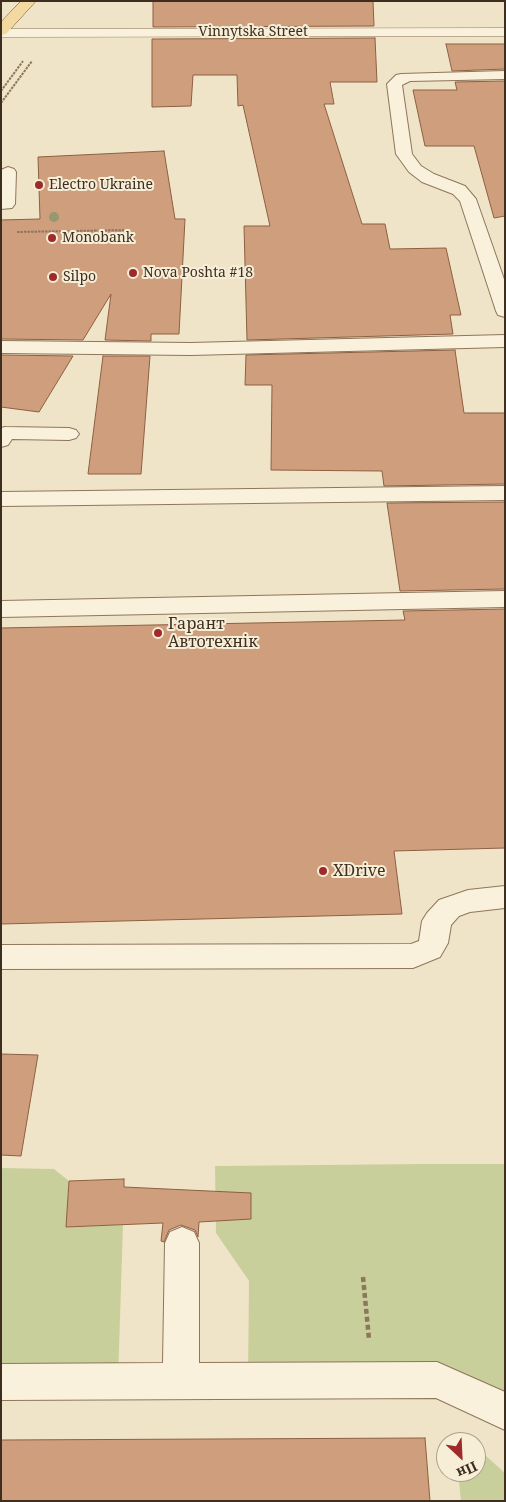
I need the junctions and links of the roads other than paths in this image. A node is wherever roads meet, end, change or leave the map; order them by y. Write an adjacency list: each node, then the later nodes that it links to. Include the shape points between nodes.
1 (28, 1): 2 (main road)
2 (1, 32): 3 (street, Vinnytska Street)
3 (505, 32)
4 (505, 74): 7 (lane, via 410,76 394,84 404,154 415,169 428,178 459,190 468,199)
5 (8, 172): 6 (lane, via 6,204)
6 (1, 204)
7 (505, 311)
8 (505, 341): 9 (lane, via 191,349)
9 (1, 347)
10 (69, 434): 11 (lane, via 5,433)
11 (1, 441)
12 (505, 493): 13 (lane)
13 (1, 499)
14 (505, 599): 15 (lane)
15 (1, 609)
16 (505, 897): 17 (lane, via 468,901 449,908 437,921 430,948 414,956)
17 (1, 957)
18 (182, 1243): 19 (lane)
19 (180, 1381): 20 (lane); 21 (lane, via 437,1380)
20 (1, 1382)
21 (505, 1411)

